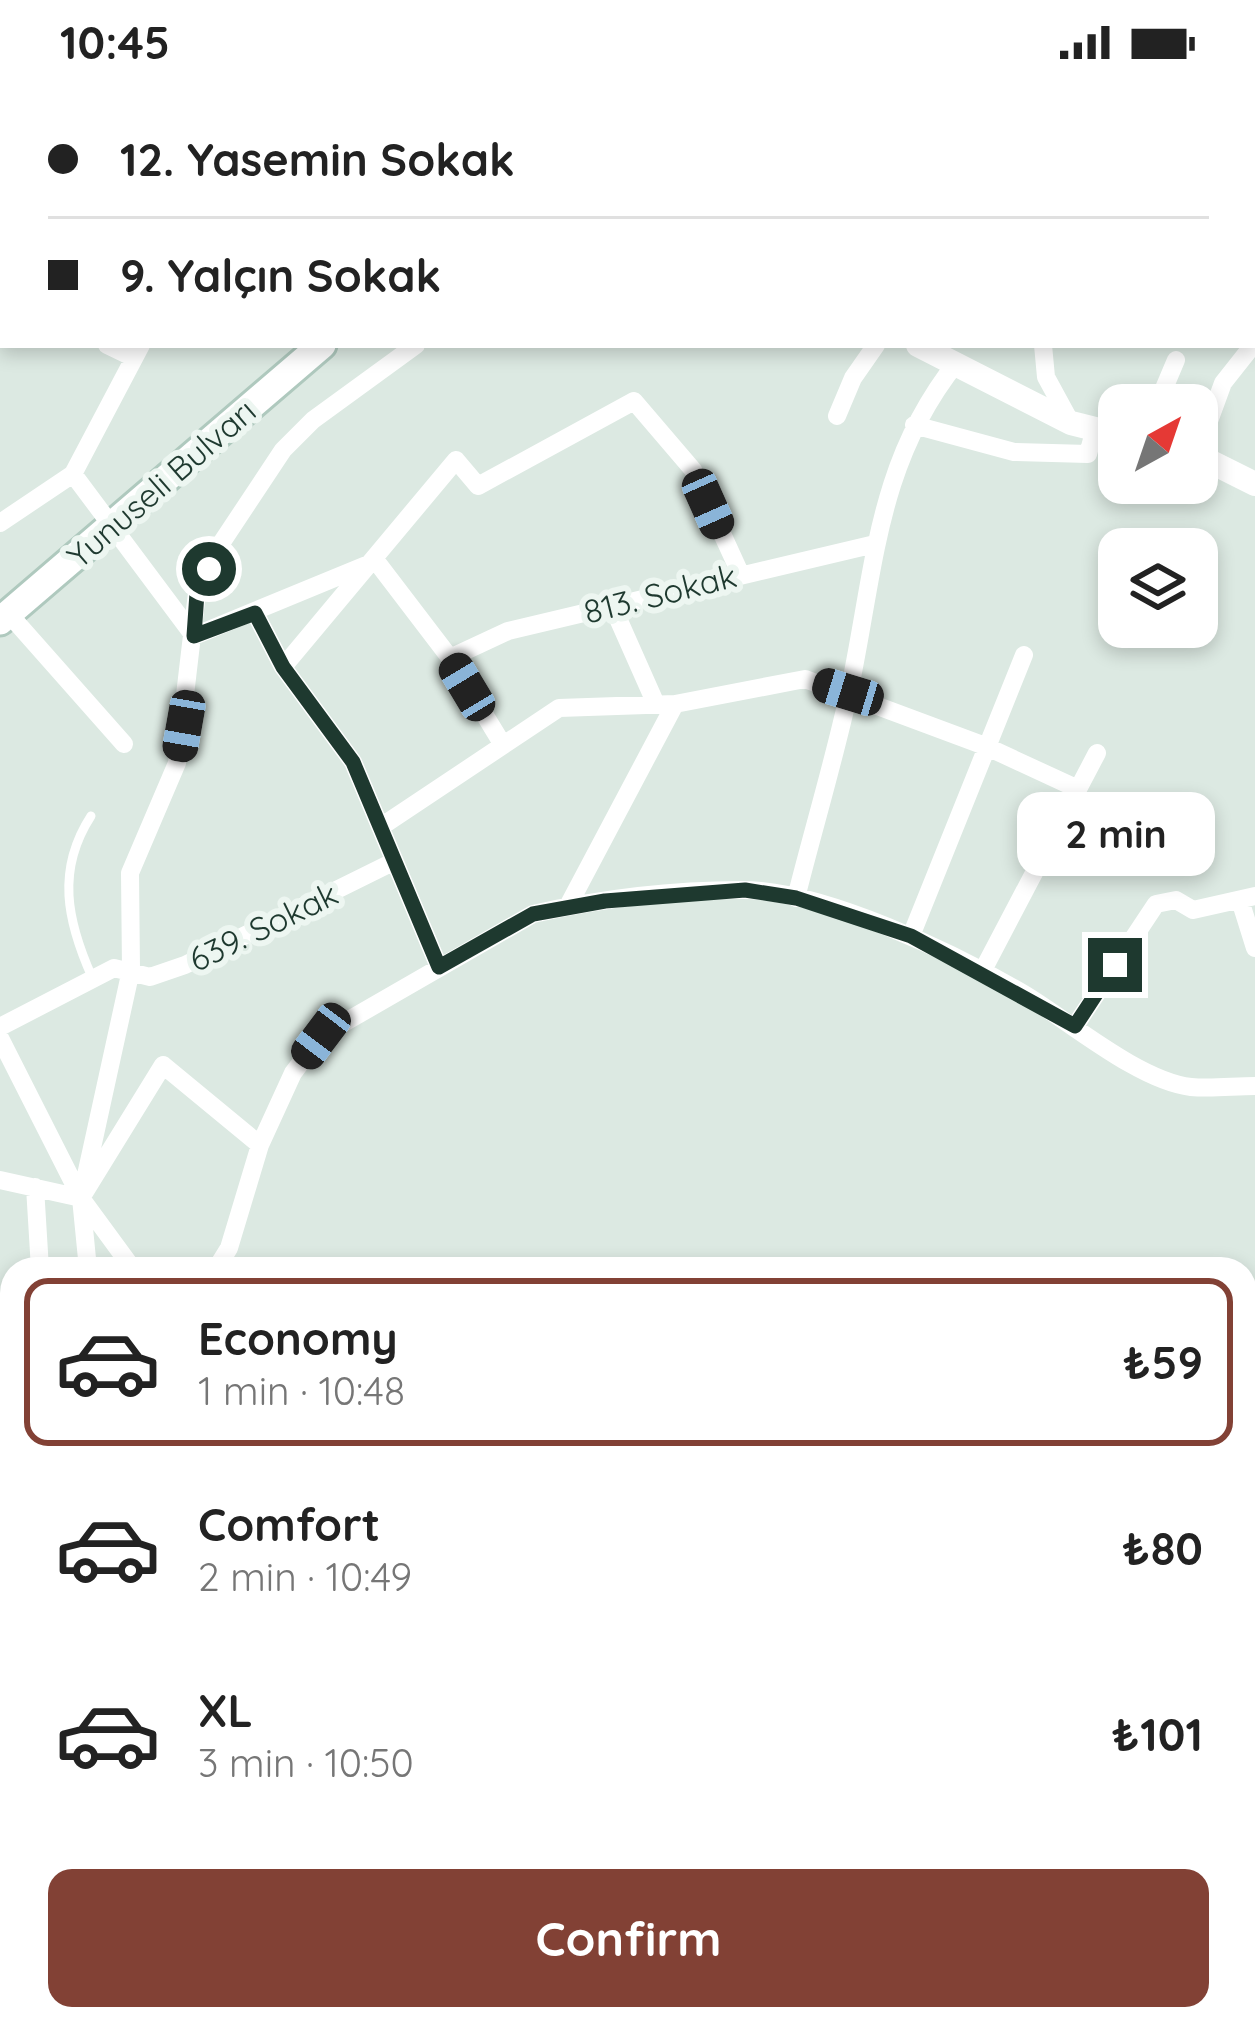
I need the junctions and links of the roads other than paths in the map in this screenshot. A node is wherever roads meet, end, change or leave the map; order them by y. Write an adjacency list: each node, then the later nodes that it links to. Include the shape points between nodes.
1 (318, 348): 19 (main road, Yunuseli Bulvarı)
2 (412, 348): 26 (street, via 283,450 212,561 197,593)
3 (874, 348): 12 (street)
4 (925, 348): 9 (street)
5 (1043, 348): 14 (street, via 1046,377)
6 (1251, 348): 11 (street)
7 (137, 352): 16 (street)
8 (1176, 360): 10 (street)
9 (957, 362): 13 (street); 14 (street)
10 (1165, 384)
11 (1218, 397)
12 (837, 416)
13 (914, 425): 14 (street, via 1014,452 1088,454); 20 (street, via 892,471)
14 (1095, 429)
15 (1218, 466): 17 (street)
16 (73, 474): 18 (street); 19 (street)
17 (1255, 484)
18 (0, 523)
19 (110, 526): 25 (main road, Yunuseli Bulvarı); 26 (street)
20 (875, 544): 22 (street, 813. Sokak); 30 (street)
21 (376, 561): 22 (street, via 456,460 478,486 634,400 692,470); 24 (street); 28 (street); 29 (street)
22 (740, 573): 23 (street, 813. Sokak)
23 (612, 605): 28 (street, 813. Sokak, via 508,631); 31 (street)
24 (255, 613): 26 (street); 29 (street)
25 (4, 618): 32 (street)
26 (194, 636): 46 (street, via 177,764 130,873)
27 (1024, 656): 34 (street)
28 (450, 658): 33 (street)
29 (283, 667): 38 (street, via 353,762)
30 (848, 692): 31 (street, via 805,679); 34 (street); 40 (street)
31 (665, 703): 33 (street, via 559,708); 42 (street)
32 (124, 744)
33 (503, 745): 38 (street)
34 (985, 746): 36 (street); 43 (street)
35 (1096, 753): 36 (street)
36 (1078, 788): 47 (street)
37 (91, 816): 48 (lane, via 74,850 66,897)
38 (382, 826): 39 (street)
39 (392, 862): 45 (street); 46 (street, 639. Sokak, via 185,965 150,977)
40 (796, 898): 42 (street, via 745,890); 43 (street)
41 (1248, 898): 44 (street); 49 (street, via 1193,910 1175,900 1156,904)
42 (568, 906): 45 (street, via 533,914)
43 (911, 936): 47 (street)
44 (1255, 948)
45 (439, 967): 53 (street, via 321,1036 293,1073)
46 (131, 970): 48 (street, 639. Sokak); 56 (street)
47 (982, 972): 49 (street)
48 (92, 977): 50 (street, 639. Sokak)
49 (1075, 1026): 52 (street, via 1188,1087)
50 (0, 1027)
51 (0, 1038): 56 (street)
52 (1255, 1086)
53 (260, 1145): 56 (street, via 163,1065); 60 (street)
54 (0, 1180): 55 (street)
55 (35, 1187): 56 (street); 57 (street)
56 (81, 1198): 58 (street); 59 (street)
57 (39, 1257)
58 (87, 1257)
59 (124, 1257)
60 (223, 1257)

